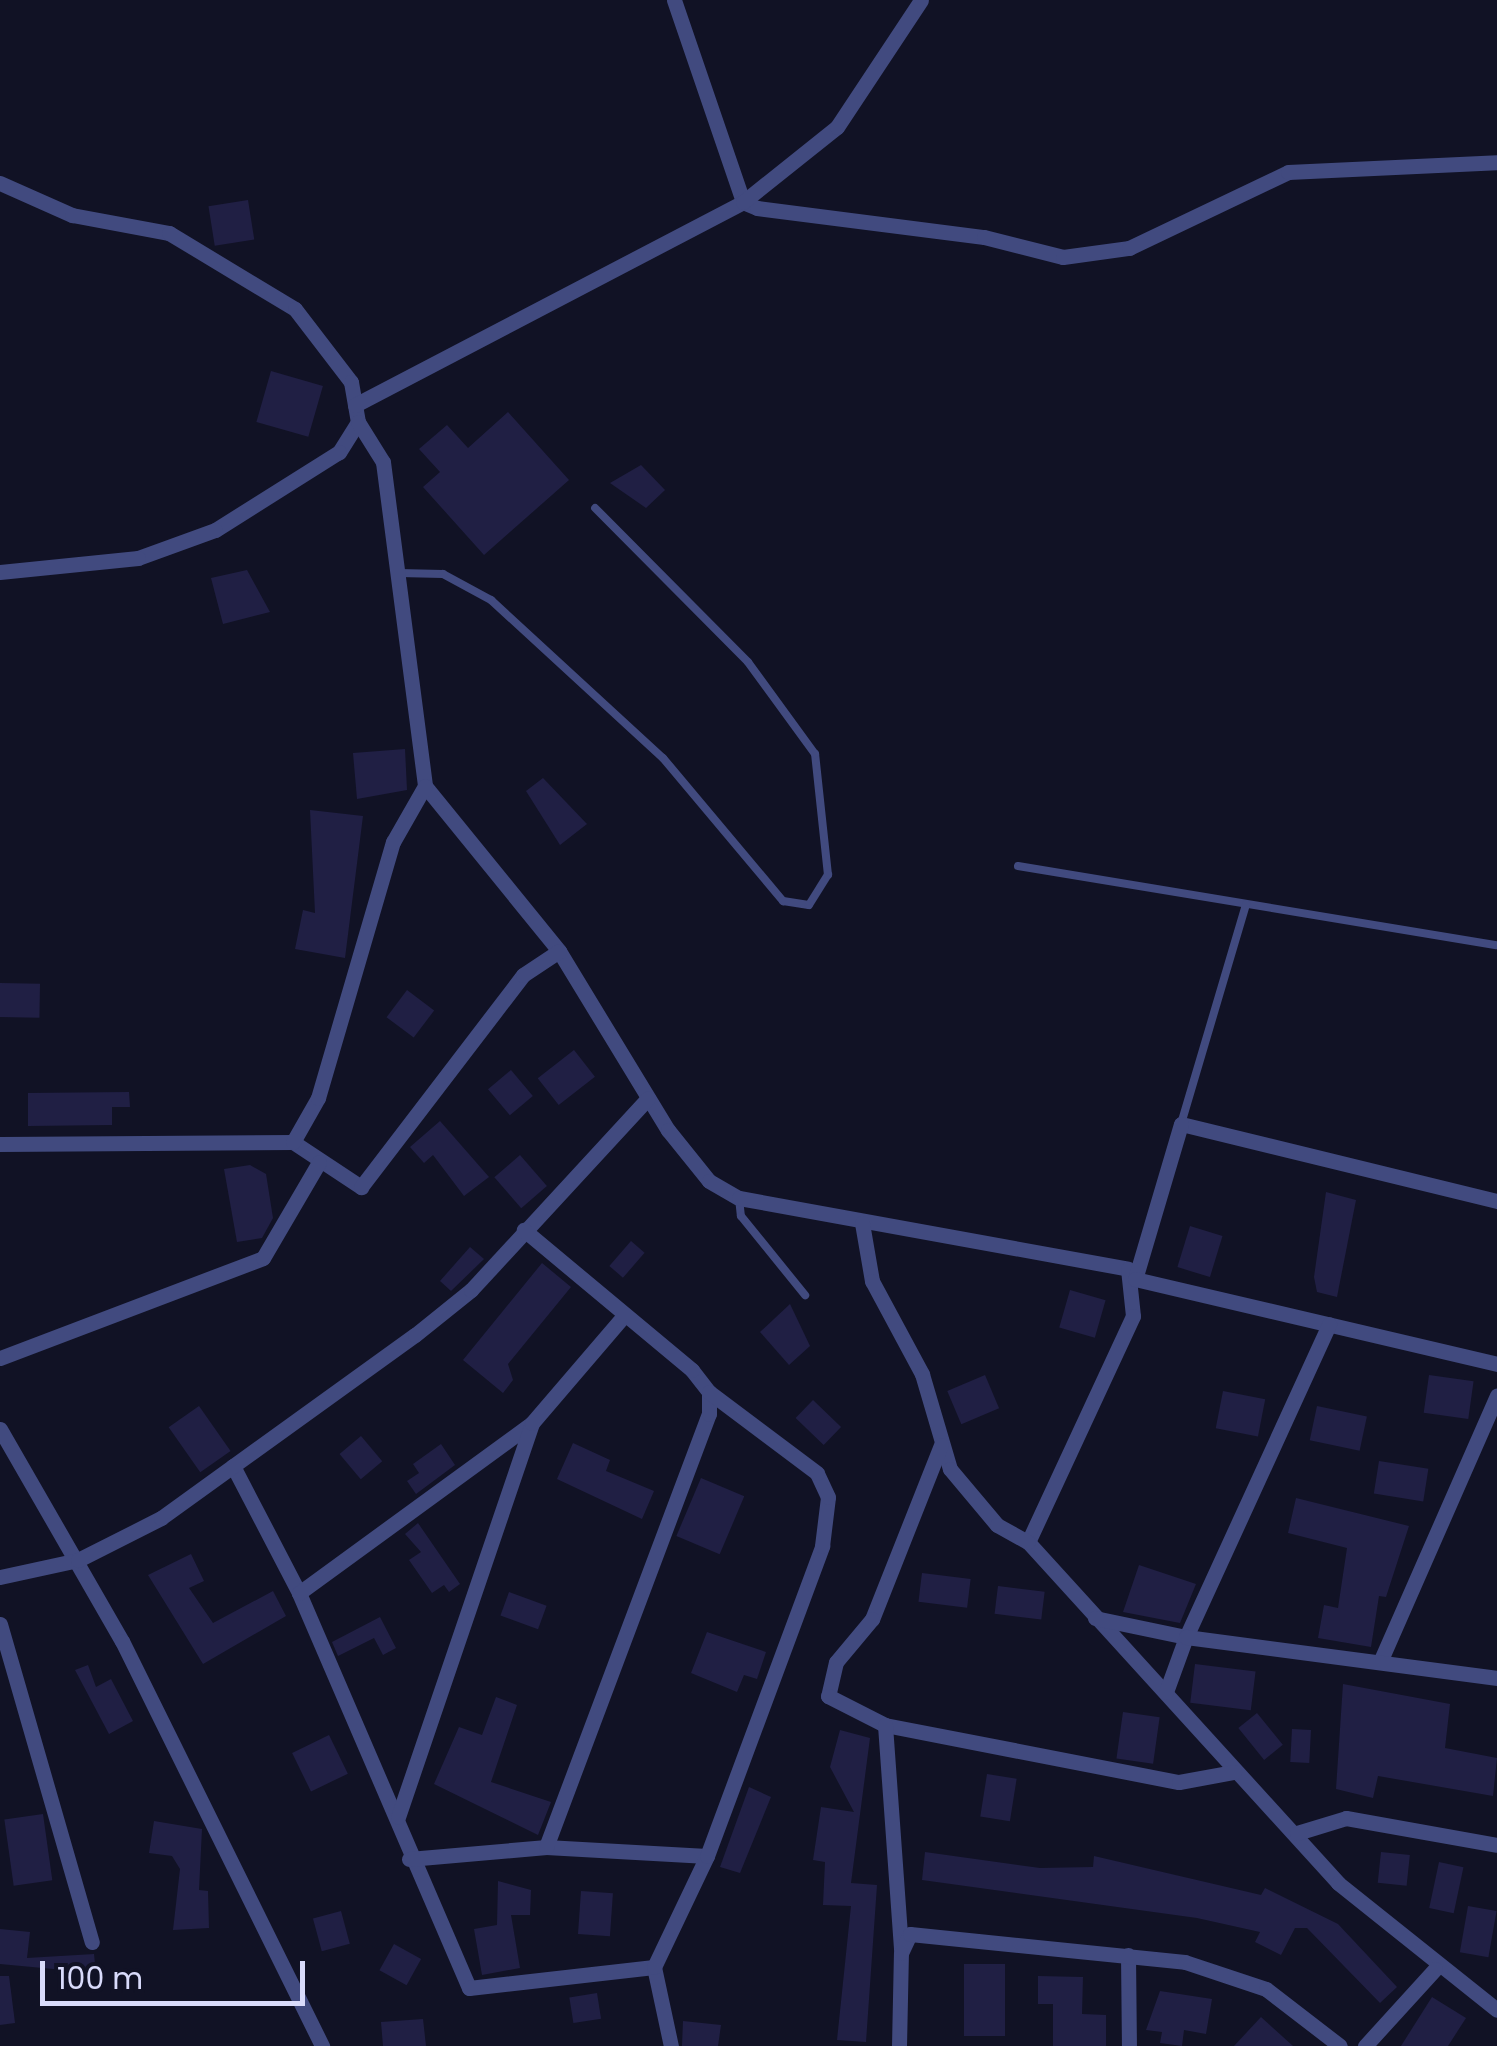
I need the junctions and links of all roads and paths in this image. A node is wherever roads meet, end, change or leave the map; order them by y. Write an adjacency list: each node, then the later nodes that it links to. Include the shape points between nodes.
1 (674, 0): 5 (street)
2 (921, 0): 5 (street, via 837,127)
3 (1497, 162): 5 (street, via 1288,172 1129,248 1063,257)
4 (0, 183): 6 (street, via 72,215 169,233 243,274 330,344)
5 (743, 202): 6 (street)
6 (355, 405): 7 (street)
7 (358, 422): 9 (street, via 339,452 215,530 138,558); 10 (street, via 382,462)
8 (595, 508): 10 (lane, via 748,662 815,754 828,875 809,905 783,901 664,758 491,600 443,574)
9 (0, 572)
10 (399, 573): 11 (street)
11 (425, 786): 15 (street); 18 (street, via 393,842 318,1098)
12 (1018, 866): 13 (lane)
13 (1246, 904): 14 (lane); 17 (lane)
14 (1497, 945)
15 (559, 951): 16 (street); 20 (street, via 523,975 378,1174 348,1185)
16 (648, 1098): 21 (street, via 709,1181); 24 (street)
17 (1181, 1124): 22 (street); 25 (street)
18 (293, 1142): 19 (street); 20 (street)
19 (0, 1144)
20 (319, 1162): 29 (street, via 264,1258)
21 (738, 1198): 23 (street); 26 (lane, via 741,1216)
22 (1497, 1201)
23 (862, 1222): 25 (street, via 1108,1264); 35 (street, via 872,1281 922,1374)
24 (524, 1230): 27 (street); 36 (street, via 472,1290)
25 (1135, 1279): 28 (street); 37 (street, via 1133,1316)
26 (805, 1295)
27 (623, 1318): 31 (street); 33 (street)
28 (1329, 1324): 30 (street); 43 (street)
29 (0, 1358)
30 (1497, 1364)
31 (709, 1392): 52 (street, via 709,1414); 53 (street, via 817,1473 828,1497 822,1546)
32 (1497, 1396): 44 (street)
33 (532, 1423): 40 (street); 49 (street)
34 (0, 1429): 38 (street)
35 (941, 1445): 37 (street, via 950,1469 997,1525); 47 (street, via 872,1619 826,1681 828,1696)
36 (234, 1466): 38 (street); 40 (street)
37 (1028, 1542): 41 (street)
38 (78, 1560): 39 (street); 61 (street)
39 (0, 1577)
40 (299, 1592): 49 (street)
41 (1095, 1618): 43 (street); 46 (street)
42 (0, 1624): 55 (street)
43 (1186, 1637): 44 (street); 46 (street)
44 (1380, 1662): 45 (street)
45 (1497, 1678)
46 (1166, 1692): 48 (street)
47 (885, 1726): 48 (street, via 1179,1782); 56 (street)
48 (1234, 1772): 50 (street)
49 (398, 1817): 54 (street)
50 (1297, 1832): 51 (street, via 1346,1818); 59 (street)
51 (1497, 1845)
52 (546, 1846): 53 (street); 54 (street)
53 (707, 1856): 58 (street)
54 (409, 1859): 58 (street, via 470,1988)
55 (92, 1942)
56 (901, 1953): 57 (street, via 910,1934); 63 (street)
57 (1128, 1955): 64 (street); 65 (street, via 1266,1989)
58 (654, 1967): 62 (street)
59 (1435, 1969): 60 (street); 66 (street)
60 (1497, 2010)
61 (322, 2046)
62 (671, 2046)
63 (899, 2046)
64 (1129, 2046)
65 (1340, 2046)
66 (1365, 2046)

